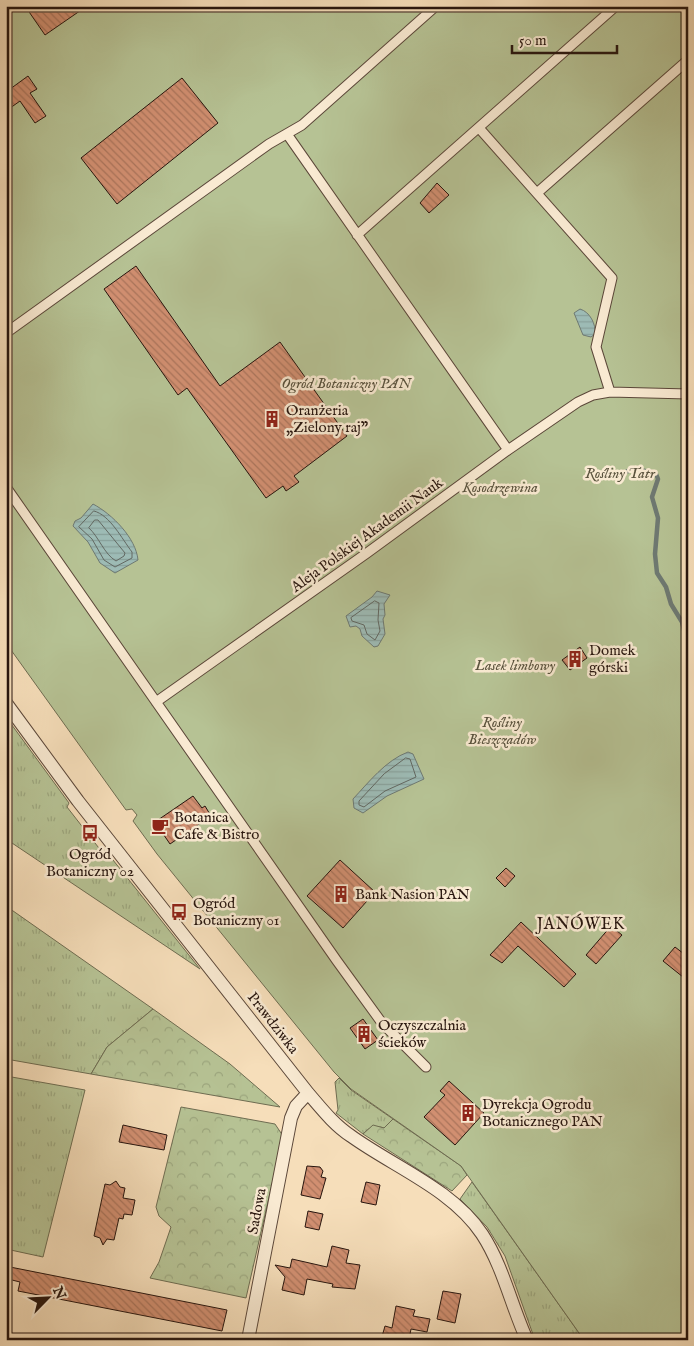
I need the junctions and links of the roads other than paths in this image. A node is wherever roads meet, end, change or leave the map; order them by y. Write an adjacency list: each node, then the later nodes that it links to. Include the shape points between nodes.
1 (436, 6): 5 (street, via 302,125)
2 (616, 6): 4 (street)
3 (688, 60): 6 (street)
4 (479, 128): 6 (street); 7 (street)
5 (287, 134): 7 (street); 8 (street)
6 (537, 193): 10 (street, via 612,278 596,347)
7 (357, 235): 12 (street)
8 (6, 333)
9 (688, 384): 11 (street)
10 (610, 392): 11 (street, Aleja Polskiej Akademii Nauk); 12 (street, Aleja Polskiej Akademii Nauk, via 578,402)
11 (687, 397)
12 (508, 450): 14 (street, Aleja Polskiej Akademii Nauk)
13 (6, 487): 14 (street)
14 (156, 702): 16 (street, via 382,1023)
15 (6, 703): 17 (street, Prawdziwka, via 78,801)
16 (426, 1067)
17 (308, 1093): 18 (street, Sadowa, via 296,1106 291,1118); 19 (street, Prawdziwka, via 350,1136 436,1191 468,1217 493,1255)
18 (248, 1340)
19 (527, 1340)

